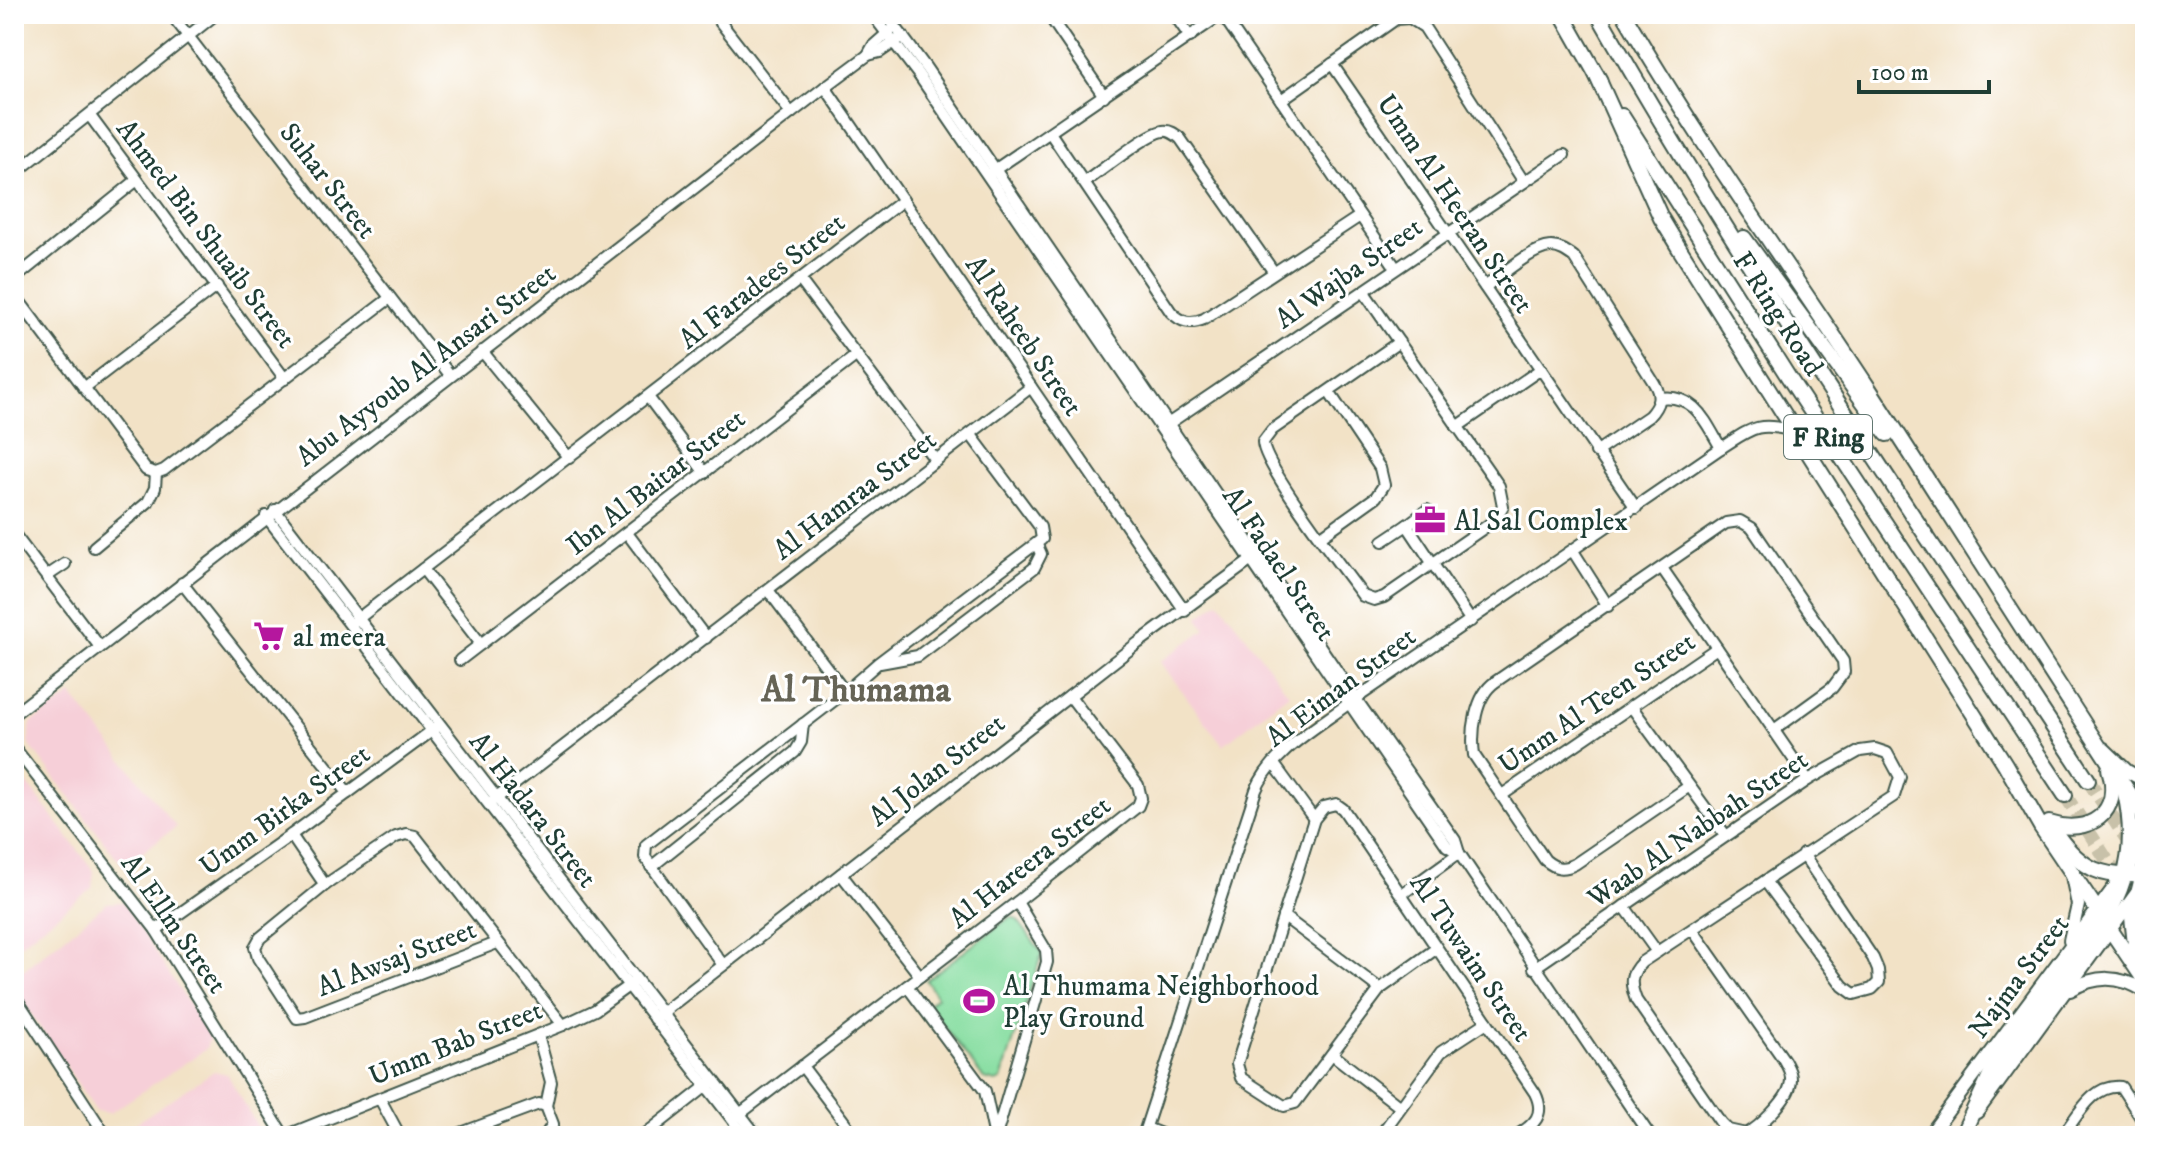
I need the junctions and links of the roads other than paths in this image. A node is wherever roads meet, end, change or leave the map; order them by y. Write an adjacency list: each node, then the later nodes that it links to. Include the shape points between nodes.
1 (171, 14): 13 (street, Suhar Street)
2 (216, 14): 13 (street)
3 (714, 14): 20 (street)
4 (872, 14): 12 (street, Al Fadael Street)
5 (886, 14): 12 (street)
6 (1048, 14): 18 (street)
7 (1174, 14): 14 (street)
8 (1222, 14): 14 (street); 19 (street)
9 (1562, 14): 16 (highway, F Ring Road / F Ring)
10 (1598, 14): 28 (highway, F Ring Road / F Ring)
11 (1624, 14): 69 (highway, via 1693,131 1870,390)
12 (896, 35): 17 (street, Abu Ayyoub Al Ansari Street, via 880,52); 23 (street, Al Fadael Street); 25 (street)
13 (188, 36): 21 (street); 42 (street, Suhar Street)
14 (1190, 37): 18 (street)
15 (1332, 64): 19 (street); 30 (street, via 1396,19 1417,20); 33 (street, Umm Al Heeran Street)
16 (1596, 74): 56 (highway, via 1661,218); 115 (highway, F Ring Road / F Ring)
17 (825, 87): 20 (street, Abu Ayyoub Al Ansari Street); 31 (street, Al Raheeb Street)
18 (1104, 96): 22 (street)
19 (1281, 100): 32 (street)
20 (791, 113): 44 (street, Abu Ayyoub Al Ansari Street)
21 (90, 116): 26 (street); 27 (street, Ahmed Bin Shuaib Street)
22 (1051, 134): 25 (street); 29 (street)
23 (966, 144): 25 (street); 54 (street, Al Fadael Street)
24 (1564, 155): 30 (street, Al Wajba Street)
25 (996, 171): 54 (street)
26 (14, 174)
27 (137, 180): 36 (street); 38 (street, Ahmed Bin Shuaib Street)
28 (1699, 181): 69 (highway); 109 (highway, F Ring Road / F Ring)
29 (1085, 182): 35 (street, via 1152,135 1173,133); 35 (street, via 1179,320 1204,319)
30 (1524, 182): 33 (street, Al Wajba Street)
31 (903, 200): 37 (street, Al Faradees Street); 49 (street, Al Raheeb Street)
32 (1360, 216): 34 (street); 35 (street)
33 (1446, 233): 34 (street, Al Wajba Street); 39 (street, Umm Al Heeran Street)
34 (1396, 268): 40 (street, Al Wajba Street)
35 (1273, 271)
36 (14, 279)
37 (800, 280): 45 (street); 52 (street, Al Faradees Street)
38 (217, 286): 48 (street, Ahmed Bin Shuaib Street); 50 (street)
39 (1485, 287): 46 (street, Umm Al Heeran Street); 53 (street, via 1536,251 1562,249 1574,257)
40 (1364, 292): 43 (street); 54 (street, Al Wajba Street)
41 (14, 294): 50 (street)
42 (390, 298): 47 (street, Suhar Street); 48 (street)
43 (1399, 342): 51 (street); 55 (street)
44 (482, 351): 47 (street, Abu Ayyoub Al Ansari Street); 60 (street)
45 (857, 355): 61 (street); 63 (street, Ibn Al Baitar Street)
46 (1541, 369): 55 (street); 59 (street, Umm Al Heeran Street)
47 (450, 375): 66 (street, Abu Ayyoub Al Ansari Street)
48 (285, 379): 62 (street)
49 (1031, 387): 57 (street, Al Hamraa Street); 86 (street, Al Raheeb Street)
50 (84, 388): 62 (street, via 146,470)
51 (1329, 392): 71 (street, via 1380,468 1384,485 1376,497); 71 (street, via 1272,430 1263,442 1267,459)
52 (648, 397): 60 (street, Al Faradees Street); 63 (street)
53 (1659, 398): 58 (street, via 1684,399 1693,406); 59 (street, via 1649,416)
54 (1164, 427): 76 (street, Al Fadael Street); 84 (street)
55 (1457, 427): 78 (street, via 1499,486 1503,506 1494,521)
56 (1793, 431): 58 (street, Al Eiman Street, via 1766,425); 107 (highway)
57 (971, 435): 61 (street, Al Hamraa Street); 73 (street, via 1040,527)
58 (1721, 448): 64 (street, Al Eiman Street)
59 (1596, 452): 64 (street, Umm Al Heeran Street)
60 (569, 458): 80 (street, Al Faradees Street)
61 (936, 461): 83 (street, Al Hamraa Street)
62 (156, 473): 74 (street, via 148,502)
63 (705, 473): 68 (street, Ibn Al Baitar Street)
64 (1636, 508): 75 (street, Al Eiman Street)
65 (1427, 510): 67 (street)
66 (270, 513): 82 (street, Abu Ayyoub Al Ansari Street); 88 (street, Al Hadara Street)
67 (1407, 525): 72 (street); 78 (street)
68 (627, 533): 89 (street); 90 (street, Ibn Al Baitar Street)
69 (1959, 533): 103 (highway)
70 (14, 534): 81 (street)
71 (1320, 537): 78 (street, via 1368,599 1384,597)
72 (1383, 541)
73 (1037, 545): 94 (street); 94 (street, via 1041,554 1034,568 918,656)
74 (94, 547)
75 (1573, 551): 85 (street); 87 (street, Al Eiman Street)
76 (1250, 561): 84 (street, via 1257,561); 86 (street, Al Jolan Street); 97 (street, Al Fadael Street)
77 (65, 564): 81 (street)
78 (1434, 565): 87 (street)
79 (1662, 568): 85 (street); 92 (street); 102 (street, via 1726,523 1740,521 1752,528 1787,578 1838,652 1844,672 1832,688)
80 (423, 569): 88 (street, Al Faradees Street); 90 (street)
81 (47, 576): 91 (street)
82 (182, 583): 91 (street, Abu Ayyoub Al Ansari Street); 113 (street)
83 (768, 590): 89 (street, Al Hamraa Street); 95 (street)
84 (1283, 590): 97 (street)
85 (1608, 606): 114 (street, via 1484,693 1472,742 1474,755)
86 (1185, 611): 96 (street, Al Jolan Street)
87 (1471, 621): 97 (street, Al Eiman Street)
88 (355, 622): 101 (street, Al Hadara Street)
89 (706, 638): 116 (street, Al Hamraa Street)
90 (481, 644): 93 (street, Ibn Al Baitar Street)
91 (100, 647): 99 (street, Abu Ayyoub Al Ansari Street)
92 (1717, 648): 98 (street, Umm Al Teen Street); 102 (street)
93 (460, 660)
94 (878, 663): 95 (street)
95 (845, 692): 100 (street)
96 (1070, 696): 127 (street, Al Jolan Street); 134 (street, Al Hareera Street, via 1138,785 1141,798 1138,806)
97 (1352, 702): 106 (street, Al Eiman Street); 123 (street, Al Fadael Street, via 1447,846); 123 (street, via 1384,748 1392,750)
98 (1631, 706): 112 (street); 114 (street, Umm Al Teen Street)
99 (14, 714)
100 (803, 724): 125 (street, via 795,752); 125 (street, via 646,845)
101 (436, 728): 113 (street, Umm Birka Street); 116 (street, Al Hadara Street)
102 (1774, 730): 108 (street)
103 (2095, 740): 105 (highway); 110 (main road)
104 (14, 747): 139 (street, Al Ellm Street)
105 (2105, 757): 111 (highway); 119 (highway, via 2113,793 2105,812 2079,828)
106 (1274, 764): 118 (street); 166 (street, Al Eiman Street, via 1256,790)
107 (2005, 764): 119 (highway); 126 (highway)
108 (1808, 780): 121 (street, Waab Al Nabbah Street); 124 (street, Waab Al Nabbah Street, via 1868,749 1881,750 1892,759 1900,777 1894,796)
109 (2088, 780)
110 (2145, 781)
111 (2123, 784): 117 (highway); 128 (highway, via 2131,824)
112 (1688, 787): 114 (street, via 1575,864 1558,868 1545,860); 121 (street)
113 (348, 793): 120 (street, Umm Birka Street)
114 (1502, 795)
115 (2065, 795)
116 (493, 801): 148 (street, Al Hadara Street)
117 (2145, 817)
118 (1314, 819): 132 (street, Al Tuwaim Street, via 1324,807 1336,804 1343,809); 136 (street)
119 (2049, 823): 128 (highway, via 2086,866)
120 (291, 835): 131 (street); 139 (street, Umm Birka Street)
121 (1726, 836): 135 (street, Waab Al Nabbah Street)
122 (2145, 846): 128 (main road)
123 (1459, 853): 132 (street); 145 (street, Al Fadael Street)
124 (1803, 854): 130 (street); 130 (street, via 1873,958 1879,982 1872,989 1854,994 1843,986)
125 (651, 867): 144 (street)
126 (2072, 873): 137 (highway); 141 (main road, via 2077,916)
127 (841, 874): 144 (street, Al Jolan Street); 146 (street)
128 (2124, 876): 129 (highway); 133 (highway)
129 (2143, 880): 133 (highway); 137 (main road, Najma Street); 147 (highway, via 2132,930)
130 (1765, 881): 138 (street)
131 (325, 885): 140 (street, Al Awsaj Street, via 396,837 415,836); 140 (street, Al Awsaj Street, via 255,947 297,1018)
132 (1402, 894): 142 (street, Al Tuwaim Street)
133 (2114, 895): 137 (highway)
134 (1017, 902): 146 (street, Al Hareera Street); 177 (street, via 1046,950 1047,962)
135 (1624, 906): 143 (street); 145 (street, Waab Al Nabbah Street)
136 (1283, 916): 150 (street); 158 (street, via 1237,1072 1289,1106)
137 (2104, 920): 141 (main road, Najma Street); 147 (highway); 152 (main road, Najma Street); 167 (highway, via 1992,1071)
138 (1692, 929): 143 (street); 143 (street, via 1791,1075 1789,1091 1755,1130 1736,1134 1721,1123 1636,1000 1631,979 1635,969)
139 (156, 930): 170 (street, Al Ellm Street)
140 (497, 943): 156 (street, Al Awsaj Street)
141 (2068, 947): 182 (main road, Najma Street)
142 (1437, 948): 150 (street); 155 (street, Al Tuwaim Street)
143 (1657, 952)
144 (723, 965): 154 (street, Al Jolan Street)
145 (1534, 968): 181 (street, Al Fadael Street)
146 (920, 976): 149 (street, Al Hareera Street)
147 (2143, 978)
148 (632, 983): 154 (street, Al Hadara Street); 156 (street, Umm Bab Street)
149 (907, 986): 159 (street, Al Hareera Street); 177 (street, via 985,1091)
150 (1380, 989): 158 (street)
151 (2145, 991): 152 (main road, via 2111,978 2088,981)
152 (2063, 994): 167 (main road, Najma Street)
153 (14, 995): 169 (street)
154 (658, 1016): 160 (street, Al Hadara Street)
155 (1487, 1022): 163 (street, via 1441,1052); 180 (street, Al Tuwaim Street, via 1539,1102 1538,1118)
156 (563, 1025): 157 (street, Umm Bab Street)
157 (538, 1035): 161 (street, Umm Bab Street); 162 (street, via 551,1082)
158 (1332, 1054): 163 (street)
159 (802, 1066): 164 (street, Al Hareera Street); 176 (street)
160 (710, 1084): 164 (street, Al Hadara Street); 173 (street)
161 (380, 1099): 170 (street, Umm Bab Street); 171 (street)
162 (546, 1106): 168 (street, via 532,1105); 172 (street, via 553,1124)
163 (1400, 1107): 179 (street)
164 (736, 1117): 174 (street, Al Hadara Street); 175 (street, Al Hadara Street)
165 (2145, 1124): 183 (street, via 2121,1087 2111,1086 2091,1098)
166 (1144, 1132): 178 (street)
167 (1962, 1133)
168 (458, 1135)
169 (106, 1136)
170 (284, 1136)
171 (400, 1136)
172 (545, 1136)
173 (643, 1136)
174 (745, 1136)
175 (757, 1136)
176 (855, 1136)
177 (996, 1136)
178 (1166, 1136)
179 (1380, 1136)
180 (1516, 1136)
181 (1650, 1136)
182 (1929, 1136)
183 (2062, 1136)

